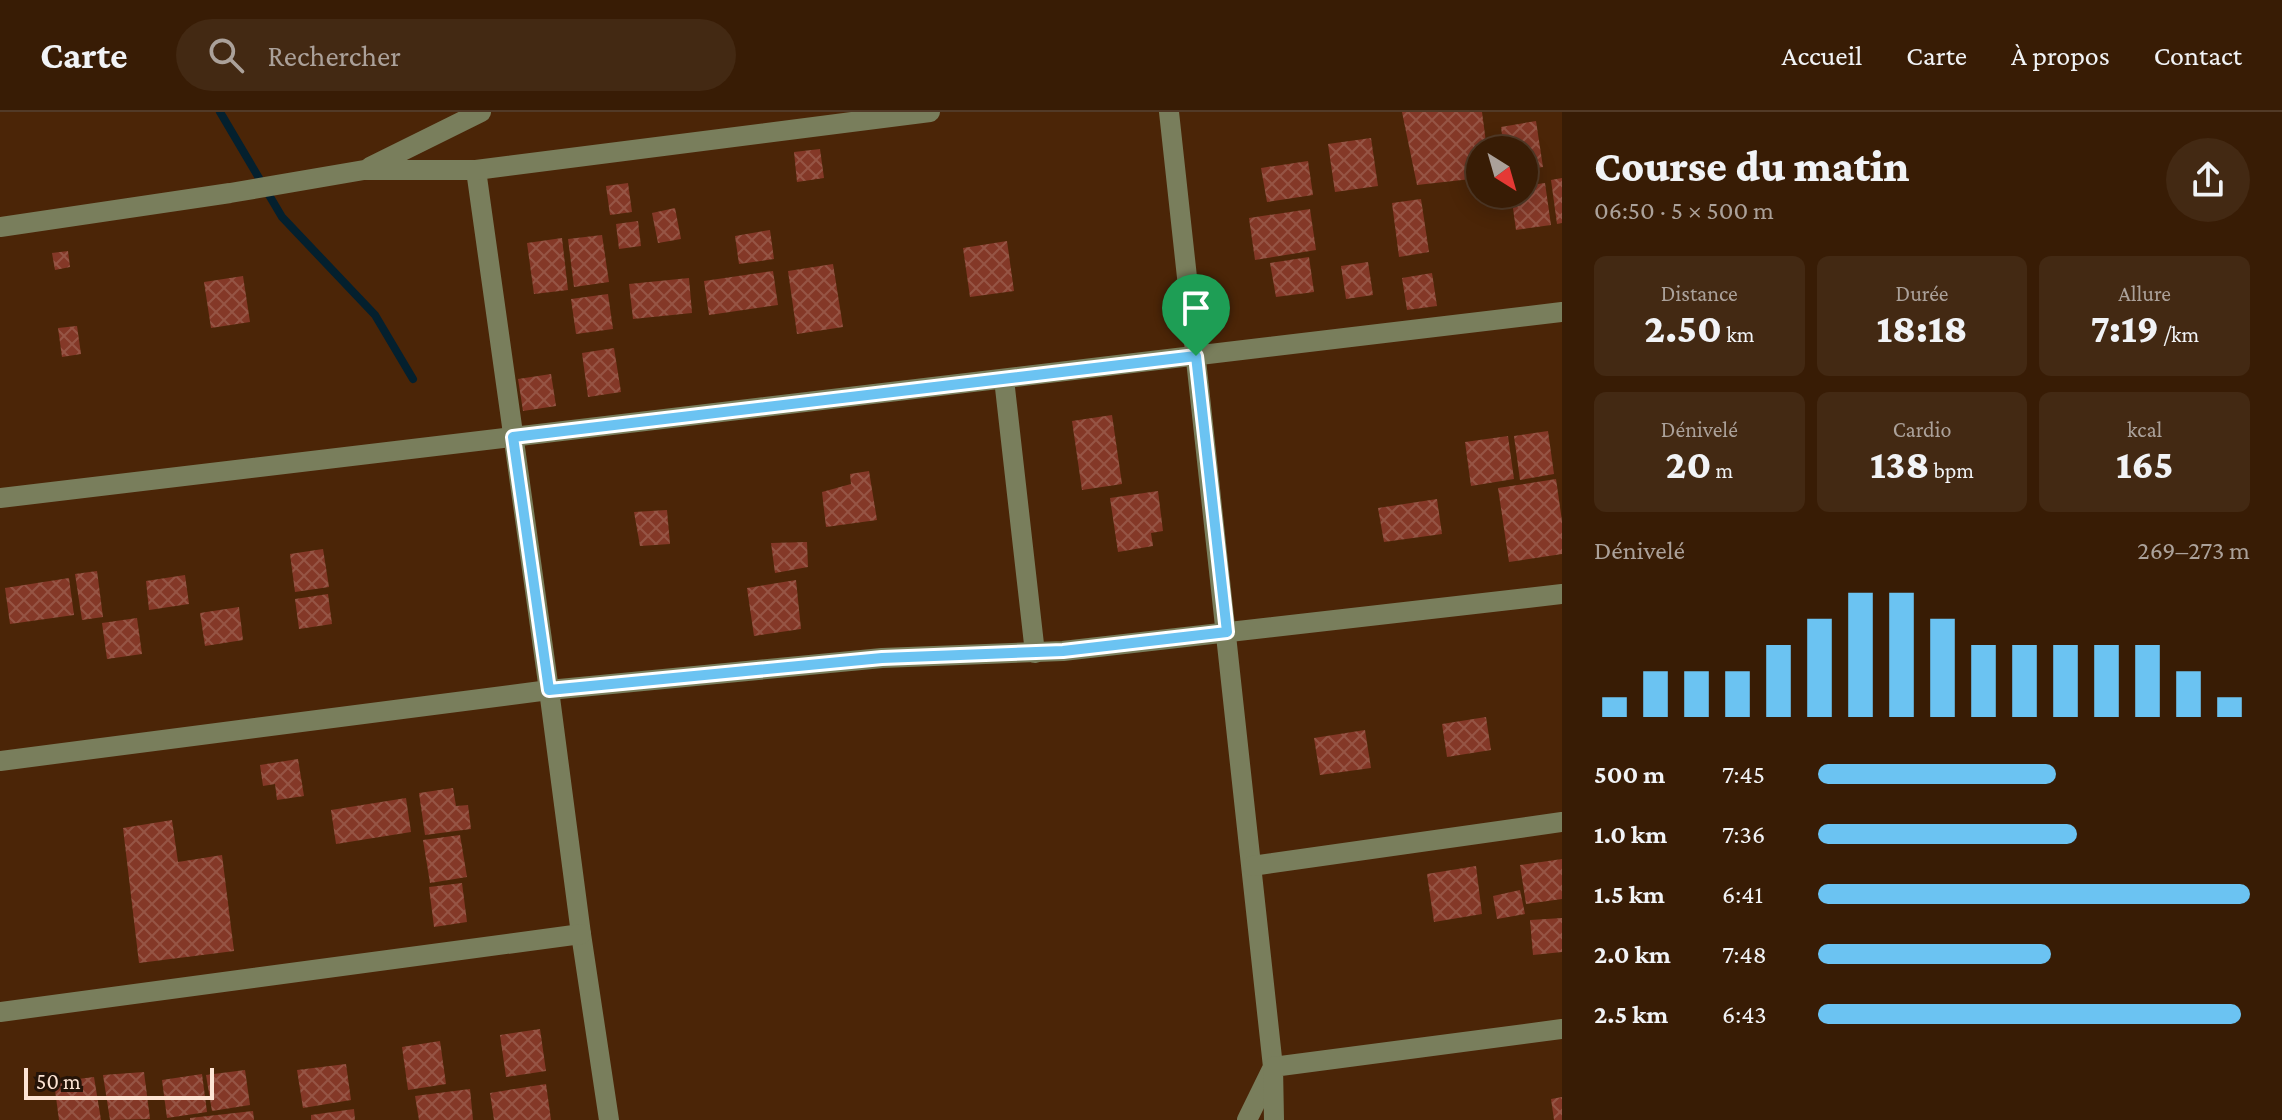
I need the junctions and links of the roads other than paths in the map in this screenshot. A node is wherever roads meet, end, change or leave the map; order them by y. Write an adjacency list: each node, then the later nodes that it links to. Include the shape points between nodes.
1 (481, 112): 4 (street)
2 (930, 112): 5 (street)
3 (1169, 112): 8 (street)
4 (364, 170): 5 (street); 6 (street)
5 (476, 170): 10 (street)
6 (0, 227)
7 (1562, 312): 8 (street)
8 (1196, 356): 9 (street); 13 (street)
9 (1004, 379): 10 (street); 14 (street)
10 (513, 437): 11 (street); 15 (street)
11 (0, 498)
12 (1562, 594): 13 (street)
13 (1227, 632): 14 (street); 18 (street)
14 (1035, 653): 15 (street, via 882,658)
15 (549, 690): 16 (street); 19 (street)
16 (0, 761)
17 (1562, 822): 18 (street)
18 (1252, 866): 22 (street)
19 (581, 934): 20 (street); 23 (street)
20 (0, 1012)
21 (1562, 1029): 22 (street)
22 (1273, 1067): 24 (street); 25 (street)
23 (609, 1120)
24 (1247, 1120)
25 (1274, 1120)

